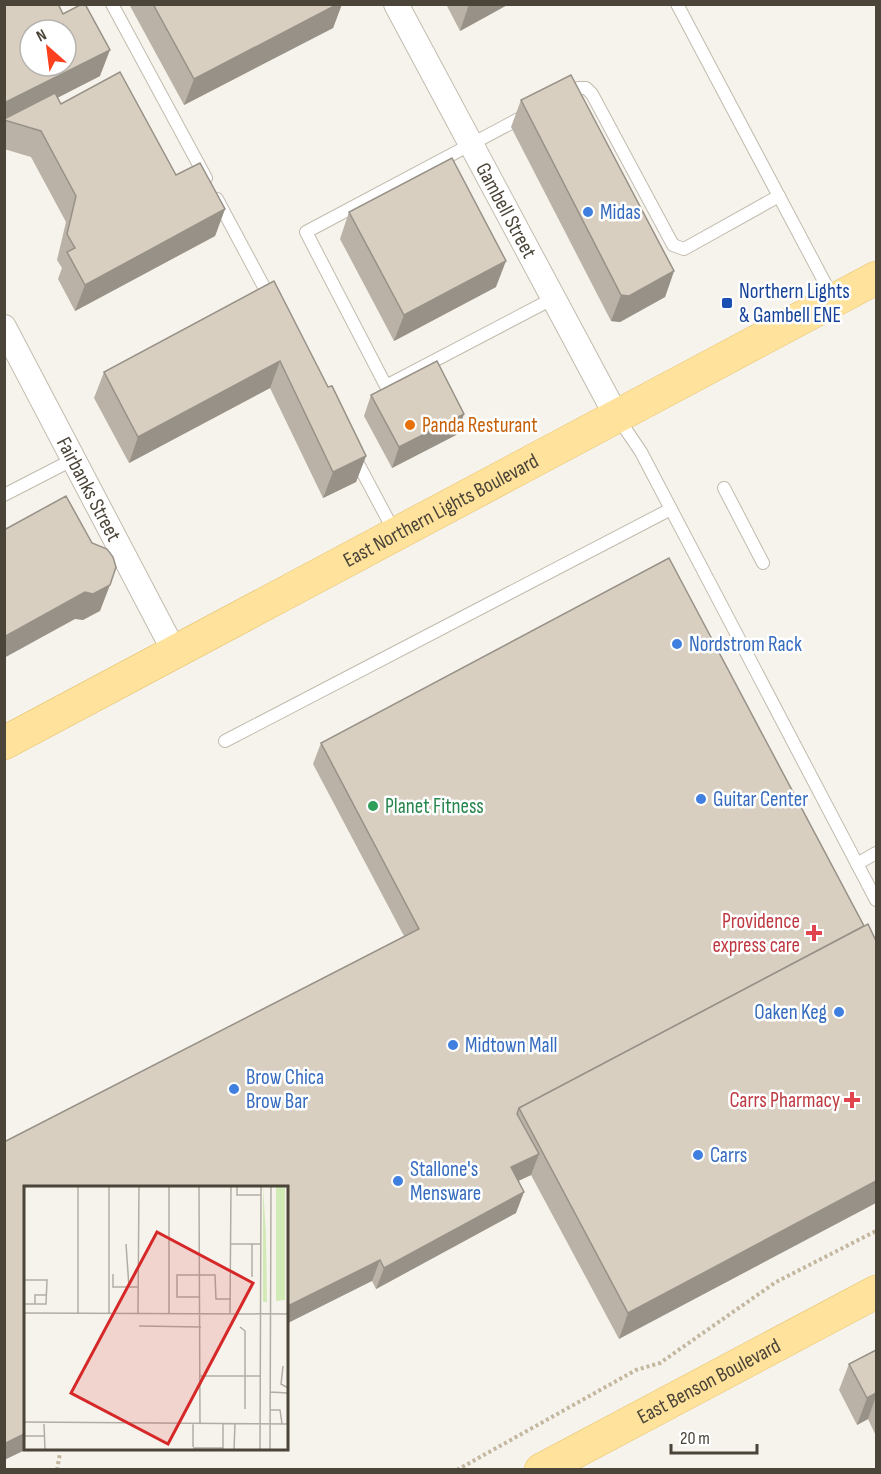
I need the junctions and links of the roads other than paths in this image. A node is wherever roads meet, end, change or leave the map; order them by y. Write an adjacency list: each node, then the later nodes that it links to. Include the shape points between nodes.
1 (112, 4): 9 (lane)
2 (396, 4): 4 (street, Gambell Street)
3 (677, 4): 5 (lane)
4 (471, 145): 5 (lane, via 578,88 586,88 678,248 684,249); 7 (street, Gambell Street); 7 (lane, via 306,232 386,386)
5 (779, 196): 8 (lane)
6 (876, 278): 8 (main road, East Northern Lights Boulevard)
7 (554, 298): 11 (street, Gambell Street)
8 (834, 300): 11 (main road, East Northern Lights Boulevard)
9 (279, 316)
10 (4, 327): 13 (street, Fairbanks Street)
11 (617, 417): 16 (lane); 17 (main road, East Northern Lights Boulevard)
12 (346, 440): 17 (lane)
13 (74, 459): 15 (lane); 19 (street, Fairbanks Street)
14 (724, 488): 18 (lane)
15 (5, 494)
16 (671, 509): 20 (lane); 23 (lane)
17 (396, 534): 19 (main road, East Northern Lights Boulevard)
18 (763, 563)
19 (174, 651): 21 (main road, East Northern Lights Boulevard)
20 (225, 741)
21 (4, 743)
22 (876, 853): 23 (lane)
23 (857, 864): 24 (lane)
24 (876, 900)
25 (876, 1292): 26 (main road, East Benson Boulevard)
26 (541, 1470)

